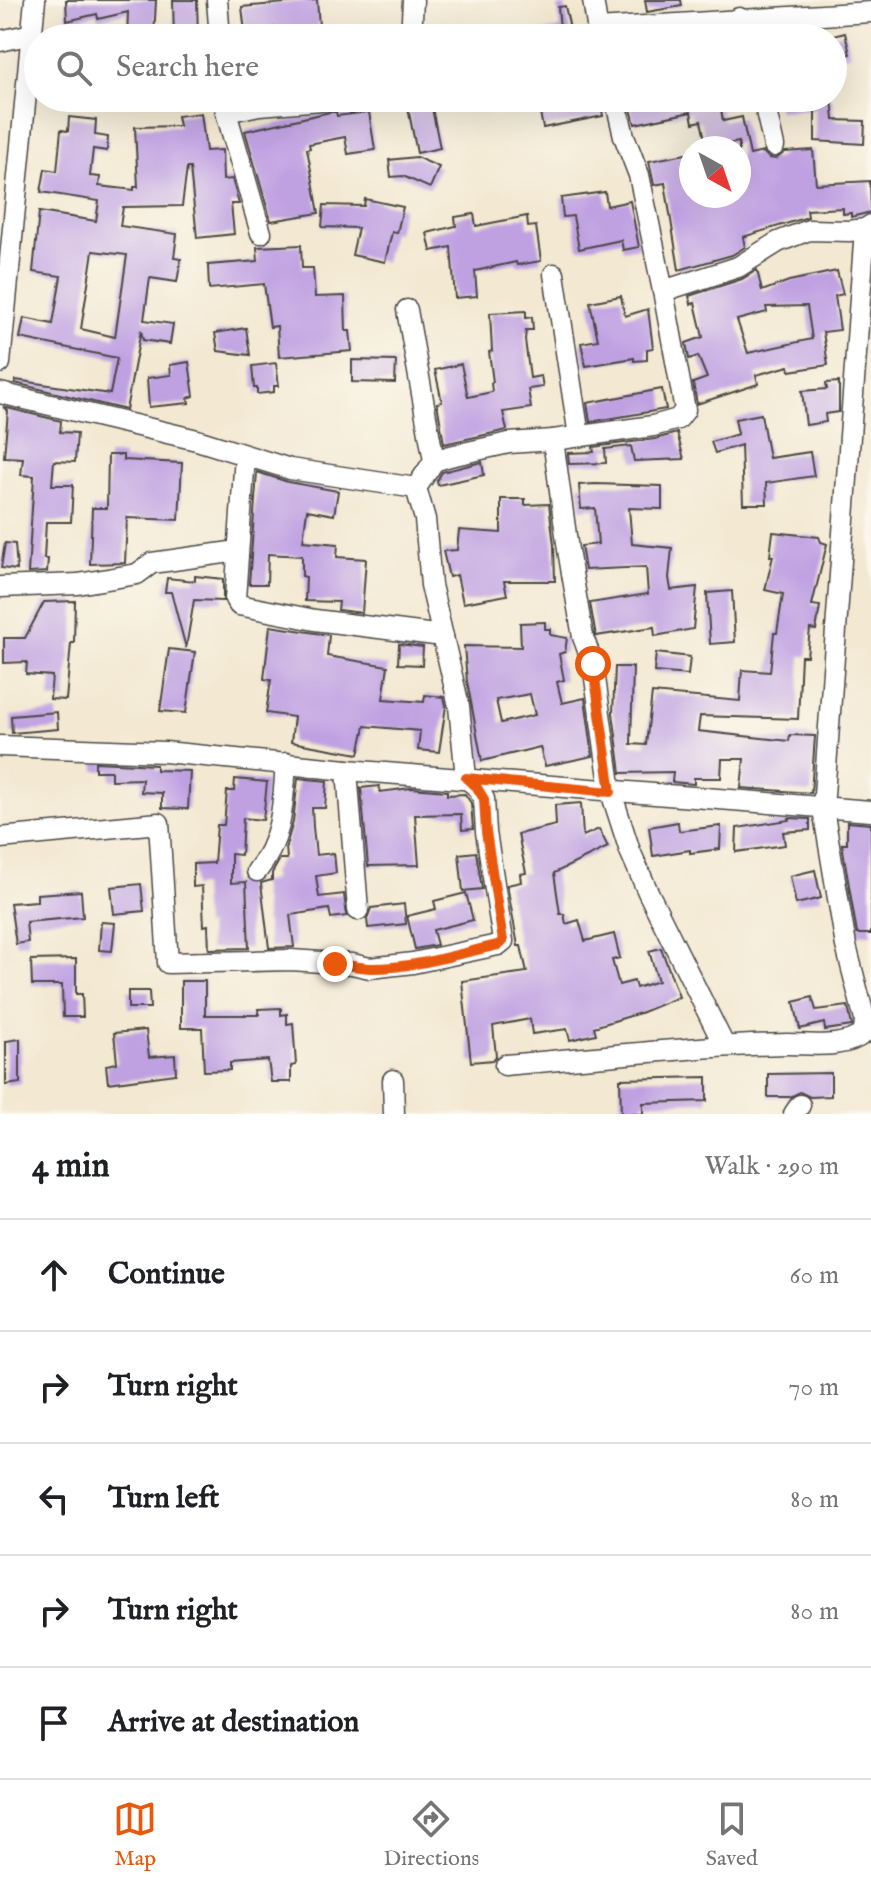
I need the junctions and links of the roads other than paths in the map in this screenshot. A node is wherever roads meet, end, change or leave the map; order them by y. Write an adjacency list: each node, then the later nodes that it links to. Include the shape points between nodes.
1 (35, 0): 6 (street)
2 (217, 0): 7 (street)
3 (413, 0): 8 (street)
4 (593, 0): 9 (street)
5 (871, 12): 10 (street)
6 (33, 24)
7 (219, 24)
8 (412, 24)
9 (597, 24)
10 (774, 24)
11 (24, 36): 12 (street)
12 (0, 41)
13 (24, 93): 20 (street)
14 (227, 112): 19 (street)
15 (618, 112): 22 (street, via 639,175)
16 (766, 112): 17 (street)
17 (774, 146)
18 (868, 227): 22 (street, via 809,230 738,267); 39 (street)
19 (261, 233)
20 (5, 234): 24 (street)
21 (554, 274): 26 (street)
22 (663, 291): 26 (street, via 685,410 678,419 653,426)
23 (407, 310): 29 (street)
24 (0, 363)
25 (0, 393): 28 (street)
26 (579, 436): 27 (street)
27 (553, 440): 29 (street, via 509,443); 38 (street)
28 (245, 456): 30 (street, via 290,469); 31 (street)
29 (434, 461): 30 (street)
30 (416, 488): 33 (street)
31 (238, 551): 32 (street, via 152,563 137,574 78,584); 33 (street, via 235,599 244,607)
32 (0, 587)
33 (443, 636): 37 (street, via 459,706)
34 (0, 746): 35 (street)
35 (286, 763): 36 (street); 42 (street, via 280,825 274,847)
36 (347, 770): 37 (street); 43 (street)
37 (466, 778): 38 (street); 41 (street, via 484,799 503,941 390,966 291,960 168,963 159,823)
38 (611, 792): 39 (street); 44 (street, via 648,892)
39 (823, 809): 40 (street); 44 (street, via 864,1033 855,1040 822,1044)
40 (871, 811)
41 (0, 838)
42 (257, 871)
43 (358, 910)
44 (724, 1045): 45 (street)
45 (505, 1065)
46 (393, 1080): 47 (street)
47 (394, 1114)

